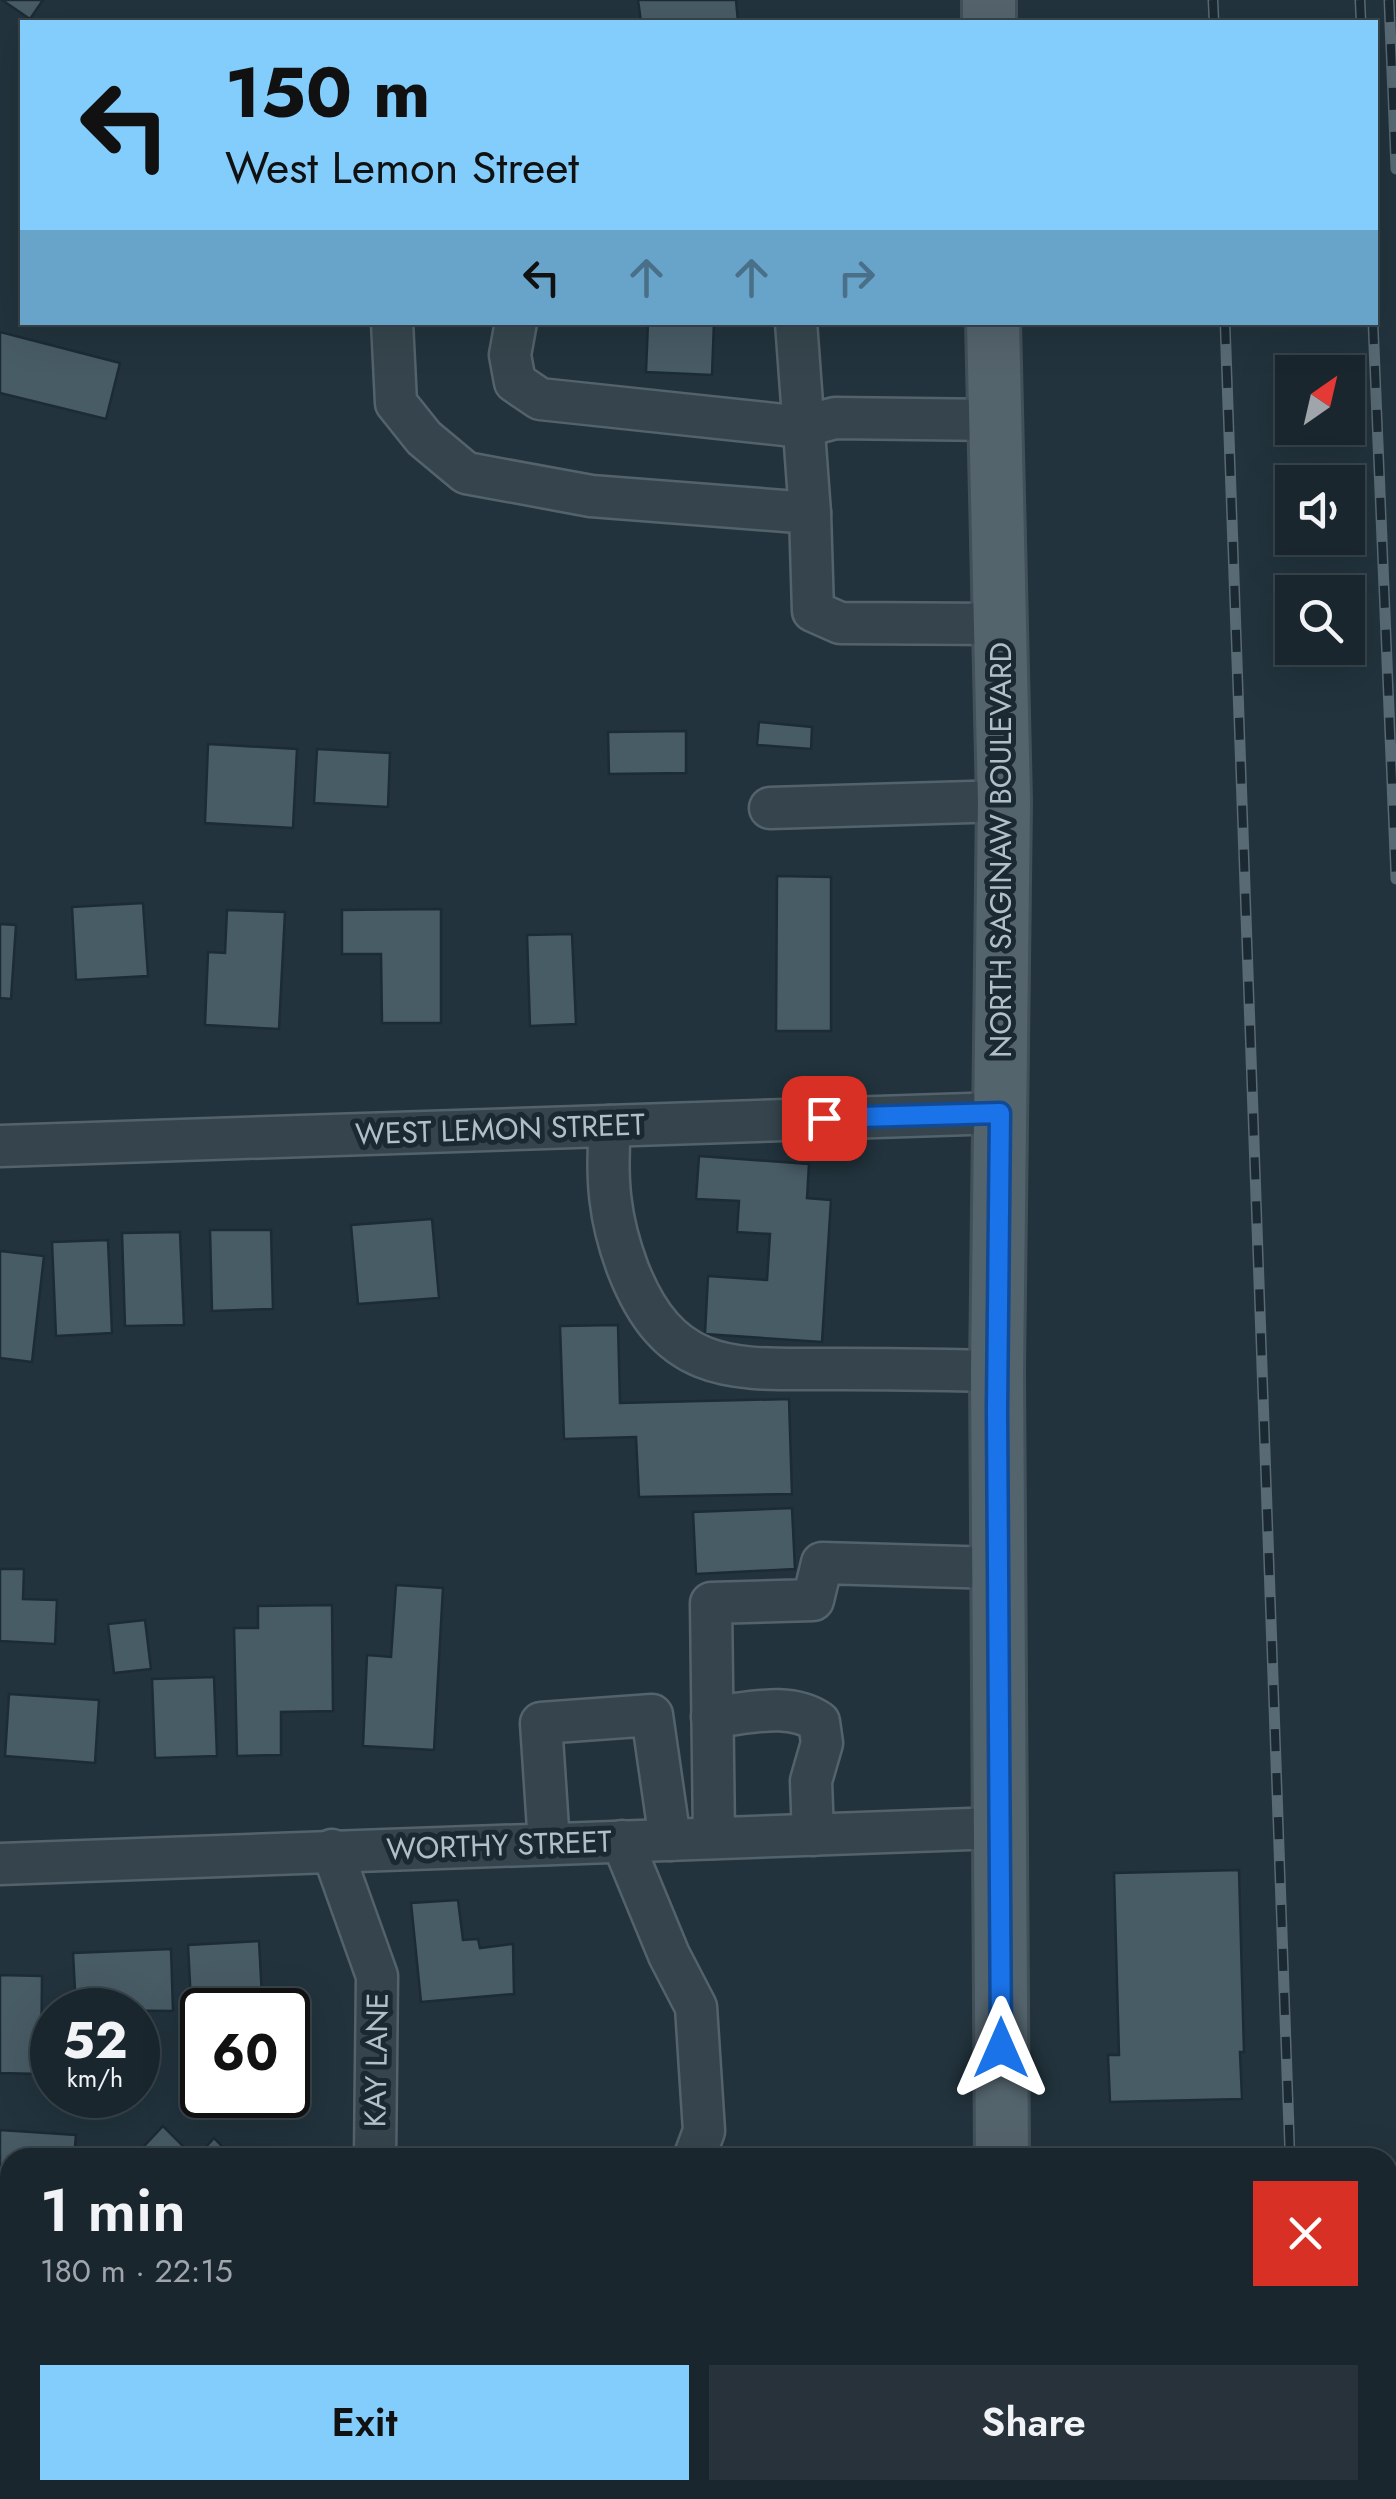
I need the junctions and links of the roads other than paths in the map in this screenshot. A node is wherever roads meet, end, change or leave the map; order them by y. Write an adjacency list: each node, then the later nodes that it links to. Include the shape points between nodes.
1 (392, 325): 7 (street, via 396,403 466,473 591,496)
2 (515, 325): 6 (street, via 510,355 515,382 540,399)
3 (796, 325): 6 (street)
4 (993, 325): 5 (main road, NORTH SAGINAW BOULEVARD)
5 (995, 420): 6 (street, via 834,418); 8 (main road, NORTH SAGINAW BOULEVARD)
6 (802, 426): 7 (street)
7 (810, 513): 8 (street, via 812,611 840,623)
8 (1000, 624): 9 (main road, NORTH SAGINAW BOULEVARD)
9 (1004, 800): 10 (street); 11 (main road, NORTH SAGINAW BOULEVARD)
10 (770, 808)
11 (1000, 1113): 12 (street, WEST LEMON STREET); 14 (main road, NORTH SAGINAW BOULEVARD)
12 (610, 1126): 13 (street, WEST LEMON STREET); 14 (street, via 606,1170 614,1232 640,1300 660,1328 692,1354 753,1369)
13 (0, 1146)
14 (997, 1370): 15 (main road, NORTH SAGINAW BOULEVARD)
15 (997, 1568): 16 (street, via 822,1562 813,1600 710,1603); 17 (main road, NORTH SAGINAW BOULEVARD)
16 (712, 1717): 18 (street, via 785,1710 819,1722 822,1743 811,1781); 19 (street)
17 (998, 1828): 18 (street, WORTHY STREET); 27 (main road, NORTH SAGINAW BOULEVARD)
18 (814, 1835): 19 (street, WORTHY STREET)
19 (714, 1838): 20 (street, WORTHY STREET)
20 (670, 1840): 21 (street, WORTHY STREET); 22 (street, via 652,1715 541,1723)
21 (622, 1841): 22 (street, WORTHY STREET); 26 (street, via 696,2007 704,2131)
22 (549, 1844): 23 (street, WORTHY STREET)
23 (332, 1850): 24 (street, WORTHY STREET); 25 (street, KAY LANE, via 377,1976)
24 (0, 1864)
25 (375, 2148)
26 (698, 2148)
27 (1002, 2148)

